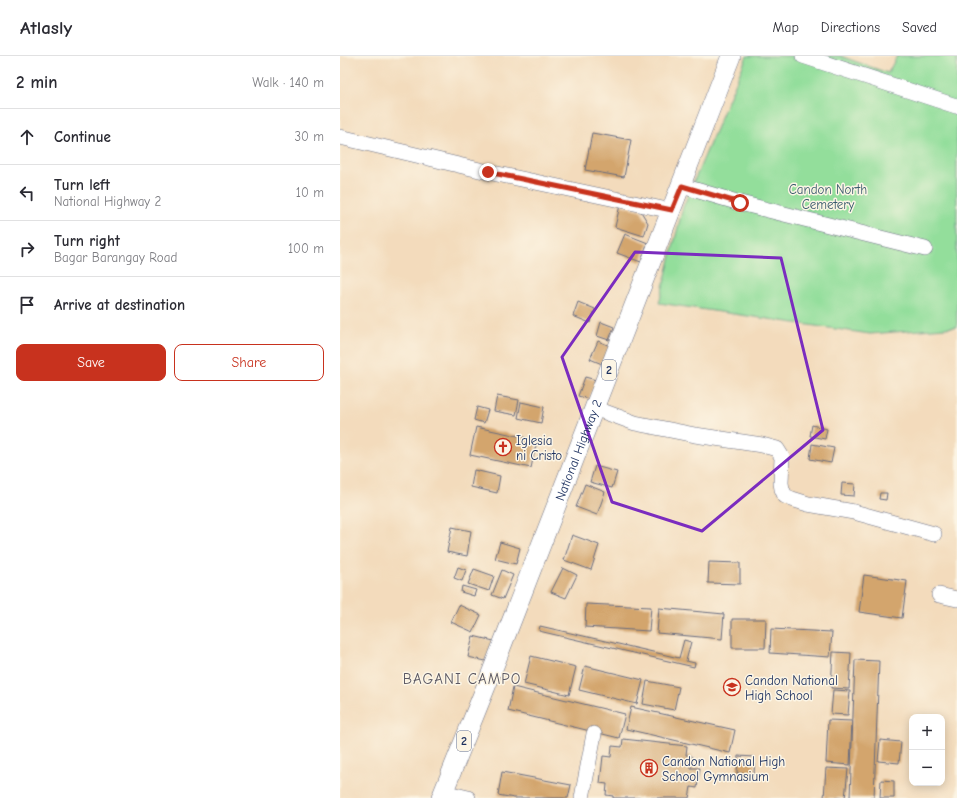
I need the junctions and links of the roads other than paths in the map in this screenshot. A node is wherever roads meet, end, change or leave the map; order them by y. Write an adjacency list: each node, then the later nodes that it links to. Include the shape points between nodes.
1 (731, 56): 5 (main road, National Highway 2 / 2)
2 (803, 56): 3 (street)
3 (956, 106)
4 (340, 136): 6 (street, via 488,172)
5 (682, 186): 6 (main road, National Highway 2 / 2); 7 (street)
6 (672, 210): 8 (main road, National Highway 2 / 2)
7 (925, 249)
8 (594, 408): 9 (street, via 636,423 777,448 782,457 781,482 786,496 808,504 854,512); 13 (main road, National Highway 2 / 2)
9 (934, 534)
10 (939, 595): 11 (street)
11 (957, 599)
12 (594, 734): 15 (street)
13 (442, 795): 14 (street)
14 (468, 798)
15 (582, 798)

